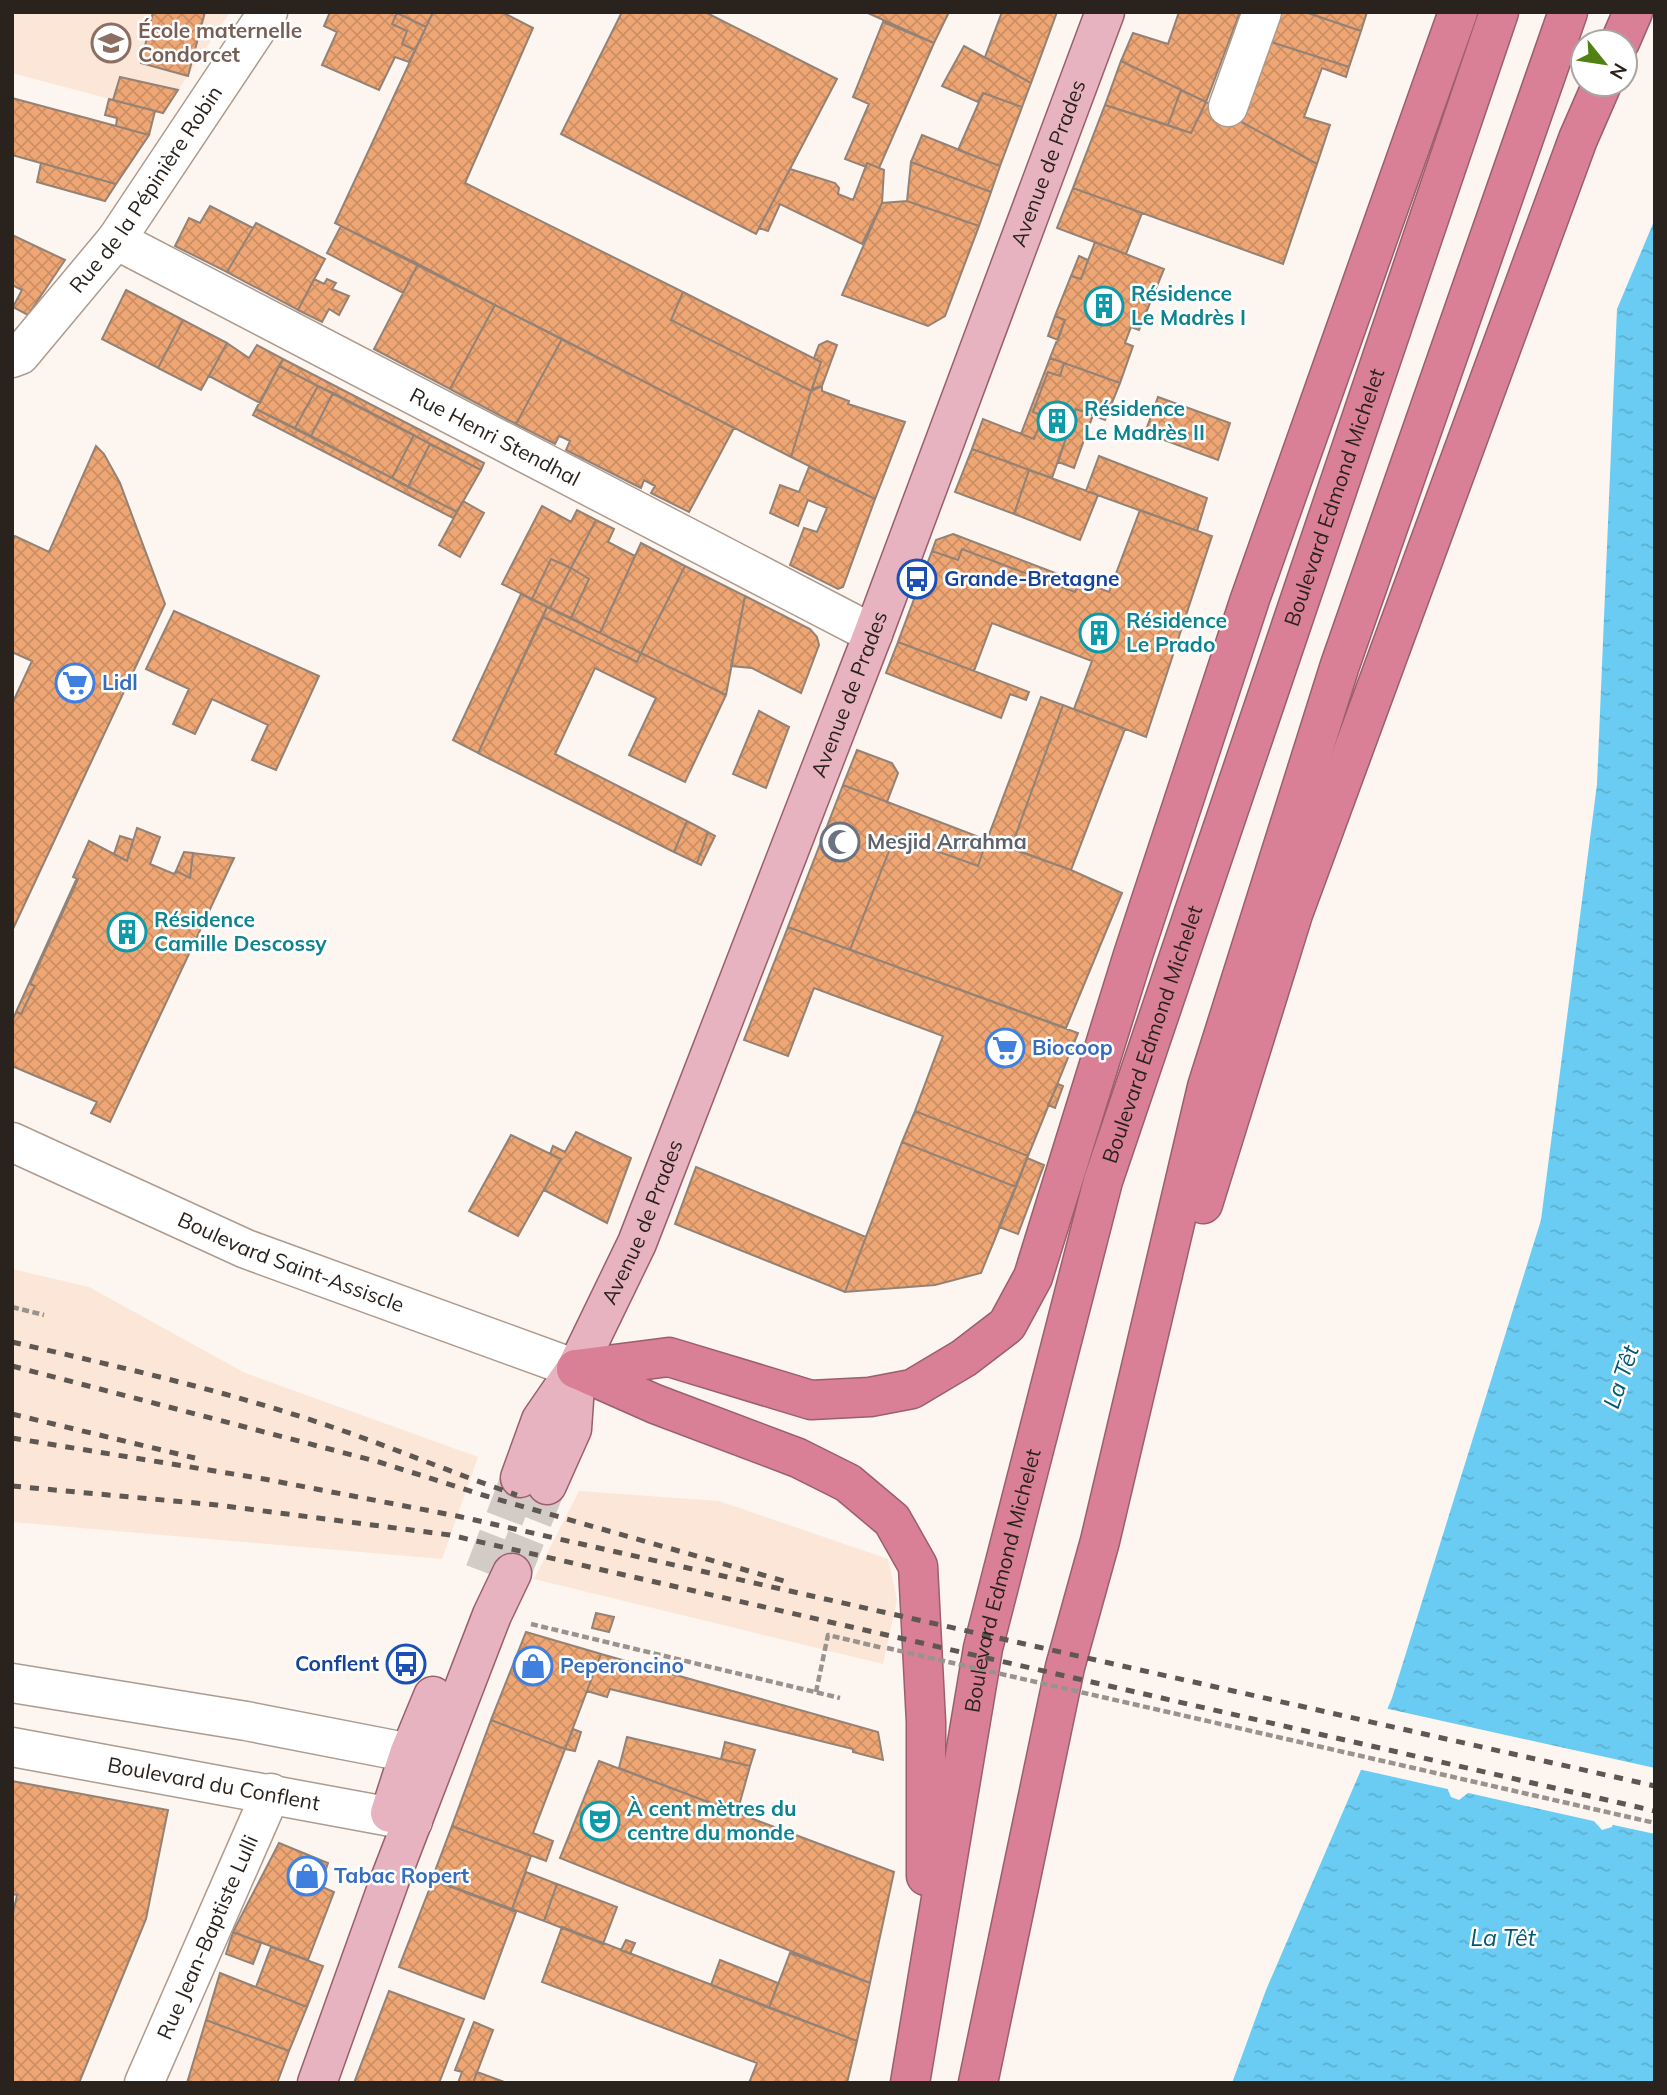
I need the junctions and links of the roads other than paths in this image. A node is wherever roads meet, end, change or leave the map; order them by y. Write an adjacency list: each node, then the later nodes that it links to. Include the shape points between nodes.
1 (268, 12): 11 (street, Rue de la Pépinière Robin)
2 (1105, 12): 13 (main road, Avenue de Prades)
3 (1262, 12): 9 (street)
4 (1458, 12): 15 (highway, via 1250,599 1033,1278 1007,1325 912,1389 870,1397 811,1400 669,1357)
5 (1499, 12): 23 (highway, Boulevard Edmond Michelet, via 1103,1181 983,1648)
6 (1568, 12): 7 (highway)
7 (1547, 74): 10 (highway); 17 (highway, via 1340,665 1207,1087)
8 (1596, 98): 10 (highway)
9 (1228, 107)
10 (1578, 139): 17 (highway, via 1293,914)
11 (116, 240): 12 (street, Rue de la Pépinière Robin, via 20,355); 13 (street, Rue Henri Stendhal)
12 (12, 358)
13 (873, 634): 15 (main road, Avenue de Prades, via 637,1243)
14 (12, 1142): 15 (street, Boulevard Saint-Assiscle, via 246,1249)
15 (576, 1369): 16 (main road, via 572,1429); 23 (highway, via 798,1458 848,1483 892,1520 918,1566 926,1722)
16 (534, 1481)
17 (1100, 1541): 27 (highway, via 1065,1667)
18 (12, 1683): 20 (street, via 246,1721)
19 (12, 1747): 21 (street, Boulevard du Conflent)
20 (422, 1756): 20 (main road, via 492,1615 498,1572); 22 (main road)
21 (271, 1793): 22 (street, Boulevard du Conflent); 24 (street, Rue Jean-Baptiste Lulli)
22 (401, 1819): 25 (main road, via 389,1882)
23 (926, 1986): 26 (highway, Boulevard Edmond Michelet)
24 (144, 2083)
25 (317, 2083)
26 (910, 2083)
27 (978, 2083)

